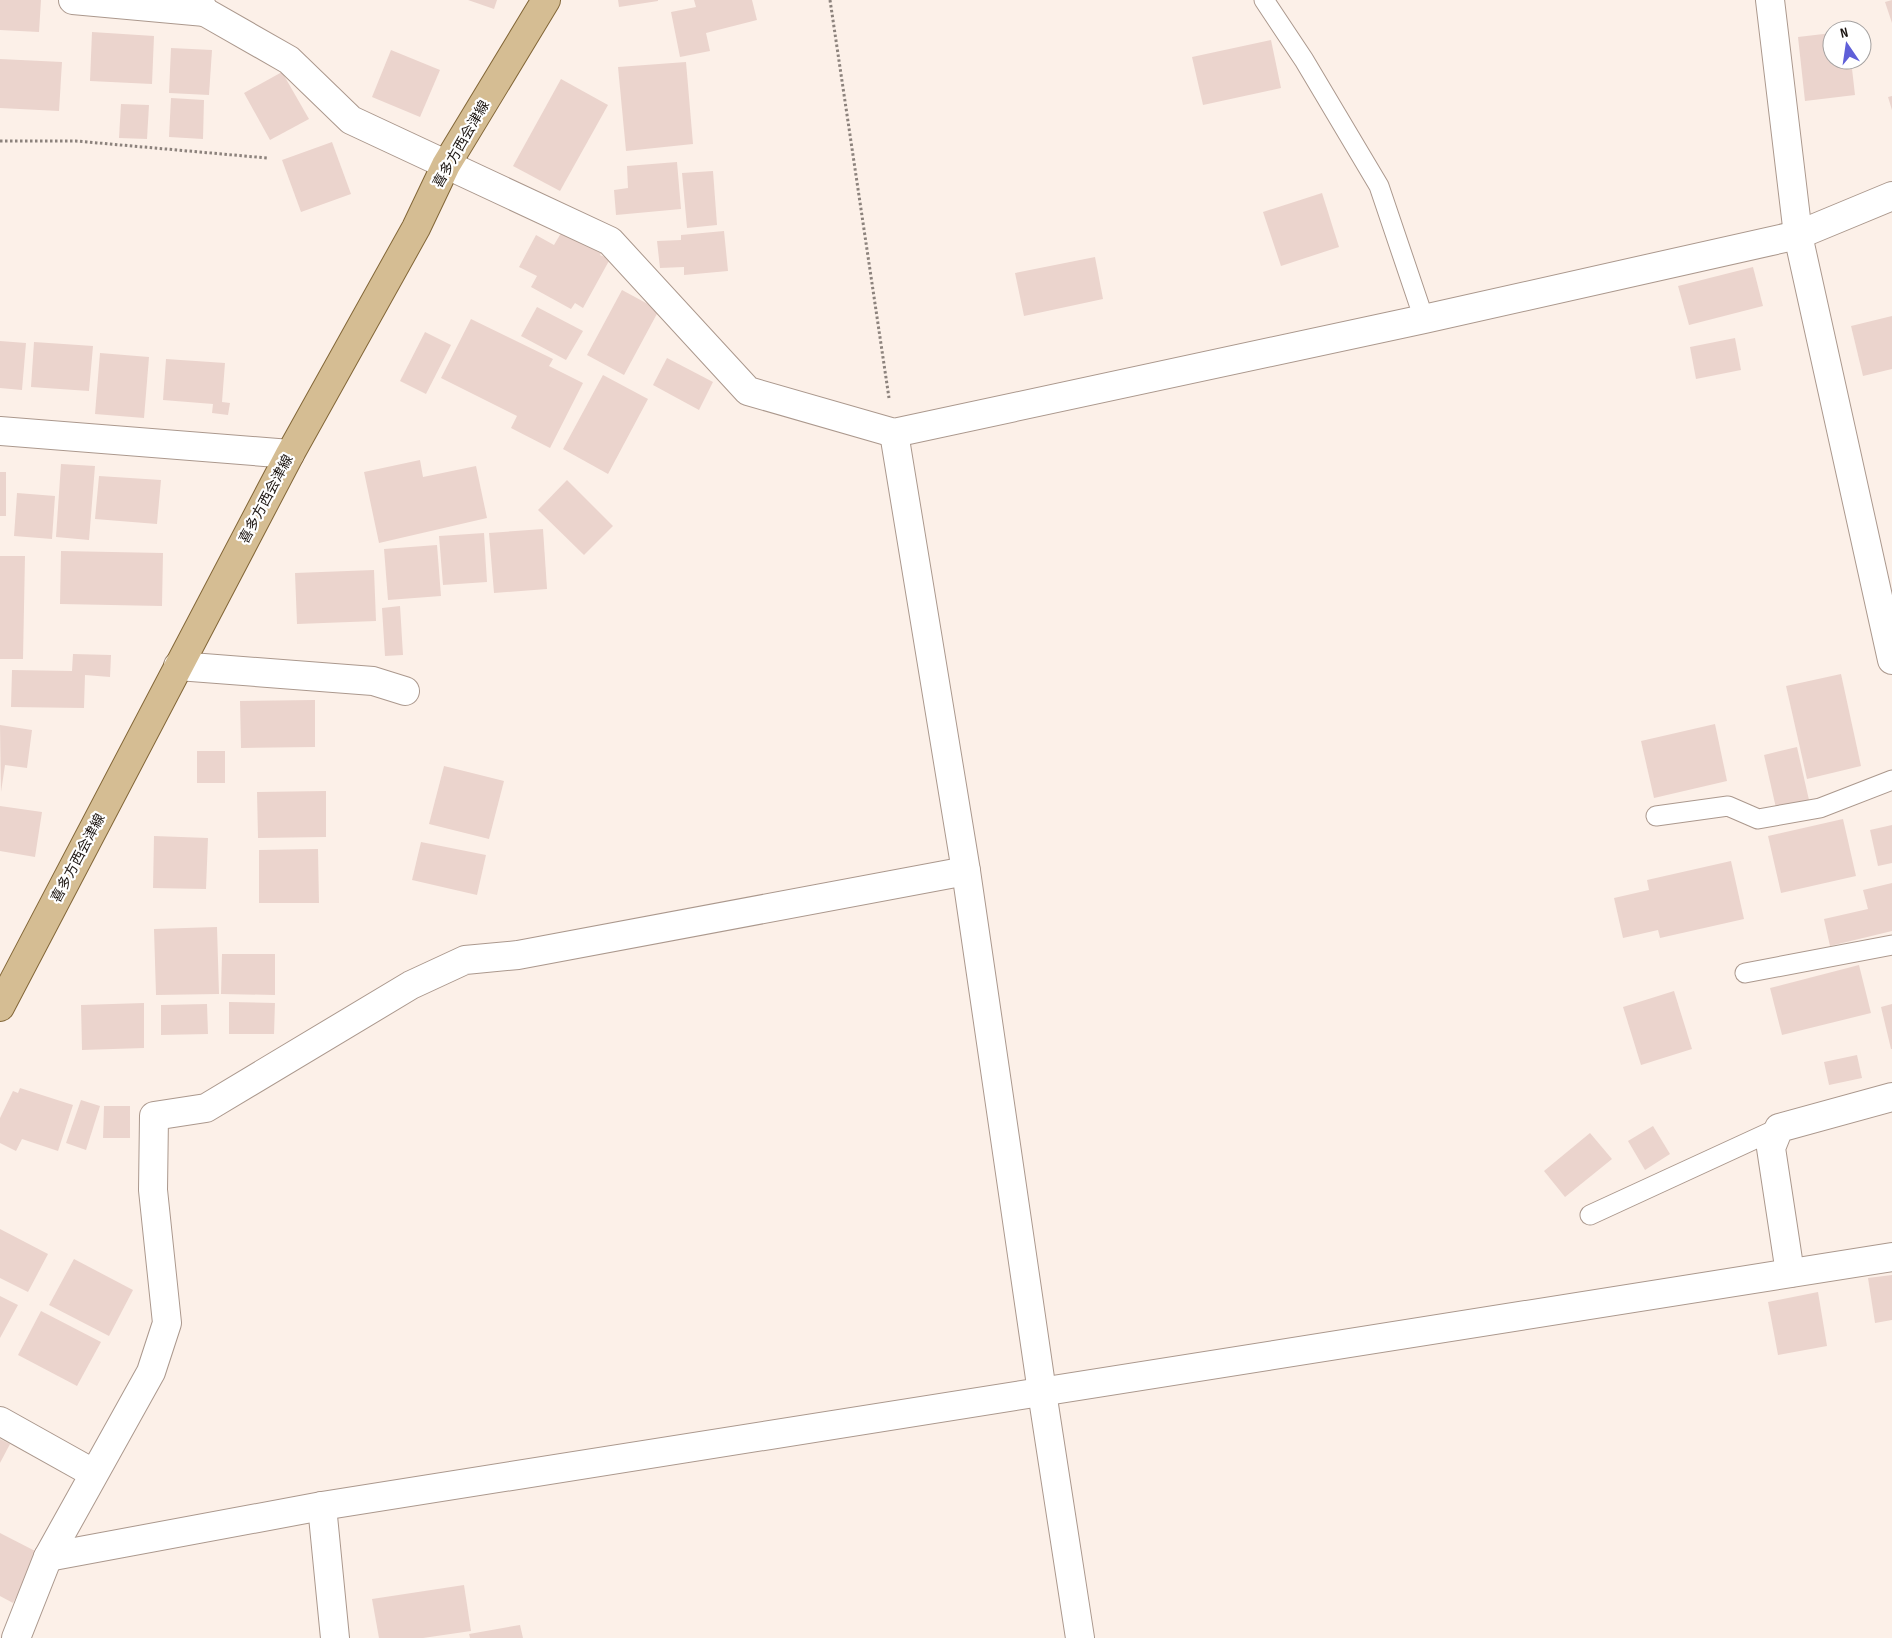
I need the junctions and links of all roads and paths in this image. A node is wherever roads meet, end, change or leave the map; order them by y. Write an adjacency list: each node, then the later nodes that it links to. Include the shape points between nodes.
1 (73, 0): 6 (street)
2 (546, 0): 9 (main road, 喜多方西会津線)
3 (830, 0): 14 (path)
4 (1264, 0): 12 (lane, via 1379,186)
5 (1770, 0): 11 (street)
6 (202, 6): 9 (street, via 289,60 351,120)
7 (0, 141): 8 (path, via 76,141)
8 (267, 158)
9 (446, 165): 14 (street, via 610,241 748,391); 15 (main road, 喜多方西会津線, via 416,228)
10 (1892, 196): 11 (street)
11 (1798, 235): 12 (street); 16 (street)
12 (1424, 319): 14 (street)
13 (0, 431): 15 (street)
14 (894, 433): 21 (street)
15 (290, 454): 17 (main road, 喜多方西会津線)
16 (1892, 660)
17 (178, 666): 18 (street, via 373,681); 24 (main road, 喜多方西会津線)
18 (404, 690)
19 (1892, 780): 20 (lane, via 1820,808 1758,819 1728,806)
20 (1656, 816)
21 (966, 871): 30 (street); 32 (street, via 518,955 465,960 411,985 206,1108 154,1116 153,1190 167,1323 151,1372)
22 (1892, 945): 23 (lane)
23 (1745, 973)
24 (0, 1006)
25 (1892, 1097): 26 (street)
26 (1779, 1128): 27 (lane); 29 (street, via 1771,1148)
27 (1590, 1215)
28 (1892, 1257): 29 (street)
29 (1790, 1273): 30 (street)
30 (1042, 1392): 33 (street); 37 (street)
31 (0, 1421): 32 (street)
32 (93, 1473): 34 (street)
33 (322, 1506): 34 (street); 36 (street)
34 (48, 1557): 35 (street)
35 (16, 1638)
36 (335, 1638)
37 (1080, 1638)

